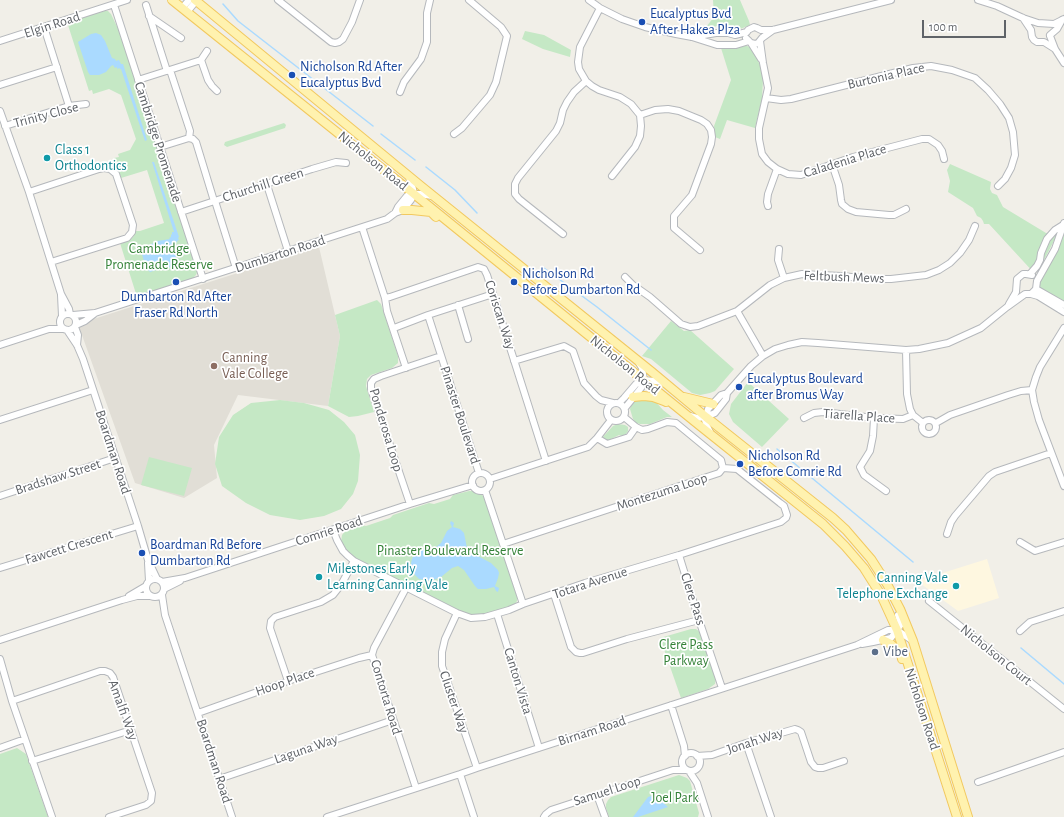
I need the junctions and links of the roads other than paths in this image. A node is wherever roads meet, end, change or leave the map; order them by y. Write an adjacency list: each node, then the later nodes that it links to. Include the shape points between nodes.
1 (105, 0): 14 (street)
2 (127, 0): 12 (street, Elgin Road)
3 (172, 0): 16 (main road, Nicholson Road)
4 (194, 0): 16 (street); 58 (main road, Nicholson Road)
5 (278, 0): 6 (street, via 335,43 343,39)
6 (360, 0)
7 (430, 0): 44 (street, via 427,13 427,42 421,59)
8 (469, 0): 51 (street, via 501,27 507,36 496,82 490,95)
9 (588, 0): 15 (street)
10 (891, 0): 23 (street)
11 (978, 0): 18 (street)
12 (114, 5): 14 (street, Elgin Road); 40 (street, Cambridge Promenade)
13 (146, 5): 17 (street)
14 (107, 7): 21 (street, Elgin Road)
15 (600, 8): 27 (street, via 645,28); 41 (street, via 580,47 579,70)
16 (184, 10): 63 (main road, Nicholson Road)
17 (150, 16): 28 (street); 39 (street)
18 (1023, 18): 20 (street); 24 (street)
19 (1063, 19): 20 (street, via 1054,24); 26 (street)
20 (1042, 23): 24 (street, via 1035,24); 26 (street, via 1049,27)
21 (44, 27): 30 (street, Elgin Road); 38 (street)
22 (761, 30): 23 (street); 25 (street, via 754,27); 29 (street)
23 (773, 30): 29 (street)
24 (1032, 30): 32 (street, via 1034,40)
25 (747, 32): 27 (street, via 735,35 716,33); 31 (street, via 746,38)
26 (1050, 35): 32 (street); 33 (street)
27 (692, 36): 31 (street, via 717,45)
28 (180, 38)
29 (761, 40): 31 (street, via 755,44); 36 (street, Caladenia Place)
30 (0, 41)
31 (750, 42): 36 (street, Caladenia Place)
32 (1044, 42): 33 (street)
33 (1055, 49): 37 (street)
34 (207, 52): 35 (street)
35 (201, 60): 39 (street); 43 (street, via 208,80)
36 (763, 63): 45 (street, Caladenia Place, via 768,88)
37 (1064, 63)
38 (57, 67): 42 (street); 47 (street)
39 (169, 71): 40 (street); 52 (street, via 190,131)
40 (138, 80): 53 (street, Cambridge Promenade)
41 (586, 81): 49 (street, via 600,90 620,97 631,104); 73 (street, via 566,102 556,130 515,184 515,194 519,199)
42 (0, 85)
43 (217, 91)
44 (400, 92)
45 (766, 98): 57 (street, Caladenia Place, via 759,139 762,154); 61 (street, Burtonia Place, via 791,99 913,68 931,66 975,78 1000,104 1009,118 1013,132 1015,155 1005,179)
46 (86, 104): 47 (street, Trinity Close)
47 (69, 106): 50 (street, Trinity Close)
48 (0, 111): 50 (street, Boardman Road)
49 (640, 115): 59 (street, via 642,126 635,147); 76 (street, via 655,110 679,111 701,120 711,130 711,144 692,195 674,216 674,228)
50 (5, 126): 62 (street, Boardman Road)
51 (454, 134)
52 (189, 138): 53 (street); 65 (street, via 196,142)
53 (160, 147): 68 (street, Cambridge Promenade)
54 (944, 159): 56 (street, Caladenia Place, via 938,145 922,139)
55 (346, 163): 60 (street, Churchill Green, via 336,162)
56 (832, 164): 57 (street, Caladenia Place, via 801,175 788,174); 67 (street, via 841,200 848,209 889,215)
57 (777, 169): 66 (street, via 768,194)
58 (406, 174): 63 (street); 64 (main road, Nicholson Road)
59 (612, 176)
60 (267, 185): 65 (street, Churchill Green); 77 (street)
61 (998, 186)
62 (29, 192): 78 (street, Boardman Road); 78 (street, via 99,169 110,169 116,174 131,218 133,229 128,237)
63 (414, 194): 64 (street); 69 (street, Dumbarton Road, via 407,196 398,207); 74 (main road, Nicholson Road)
64 (434, 196): 111 (main road, Nicholson Road)
65 (215, 201): 68 (street, Churchill Green); 79 (street)
66 (768, 206)
67 (906, 209)
68 (181, 212): 83 (street, Cambridge Promenade)
69 (399, 212): 72 (street, Dumbarton Road); 74 (main road, via 431,212 465,242)
70 (1064, 224): 80 (street, via 1047,239 1040,260); 84 (street, via 1055,249)
71 (975, 226): 82 (street, Feltbush Mews, via 969,240 950,263 926,275 872,280 802,274)
72 (362, 227): 77 (street, Dumbarton Road); 90 (street)
73 (563, 234)
74 (480, 248): 114 (main road, Nicholson Road)
75 (780, 249): 82 (street, via 778,260)
76 (700, 250)
77 (288, 251): 79 (street, Dumbarton Road)
78 (51, 262): 87 (street, Boardman Road)
79 (236, 268): 83 (street, Dumbarton Road)
80 (1030, 274): 84 (street); 85 (street, via 1020,276 1016,282)
81 (625, 278): 94 (street, Feltbush Mews, via 677,321 687,326 698,326)
82 (784, 278): 94 (street, Feltbush Mews, via 770,285)
83 (203, 279): 96 (street, Dumbarton Road)
84 (1037, 281): 86 (street)
85 (1017, 288): 89 (street, via 1021,293); 93 (street)
86 (1036, 288): 89 (street); 92 (street)
87 (61, 294): 97 (street, Boardman Road); 99 (street, Boardman Road)
88 (493, 294): 90 (street, Coriscan Way, via 484,269 478,267); 91 (street); 112 (street, Coriscan Way)
89 (1028, 294): 93 (street); 95 (street, via 1038,296)
90 (385, 298): 101 (street)
91 (458, 305): 98 (street); 105 (street)
92 (1064, 305)
93 (1007, 307): 108 (street, via 981,328 948,343)
94 (737, 311): 110 (street)
95 (1064, 312)
96 (95, 313): 97 (street, Dumbarton Road); 100 (street, Dumbarton Road)
97 (72, 314): 99 (street, via 67,314); 100 (street, Boardman Road, via 76,319)
98 (428, 315): 101 (street); 109 (street, Pinaster Boulevard)
99 (61, 319): 103 (street); 104 (street, Boardman Road, via 61,326)
100 (76, 326): 104 (street, via 72,330); 107 (street, Boardman Road)
101 (394, 328): 113 (street)
102 (1064, 328): 117 (street, via 1040,367)
103 (49, 329): 104 (street); 106 (street)
104 (66, 330): 107 (street, Boardman Road)
105 (468, 339)
106 (0, 345)
107 (77, 345): 116 (street, Boardman Road)
108 (906, 350): 110 (street, via 802,342 782,347); 127 (street, via 907,394)
109 (441, 356): 113 (street, Ponderosa Loop); 143 (street, Pinaster Boulevard)
110 (763, 356): 118 (street)
111 (638, 361): 114 (street); 115 (main road, Nicholson Road)
112 (514, 362): 121 (street, via 564,346 573,351 584,383); 141 (street, Coriscan Way)
113 (406, 368): 150 (street, Ponderosa Loop, via 374,379 371,389)
114 (644, 380): 115 (street); 120 (street); 122 (street); 126 (main road, Nicholson Road)
115 (664, 382): 119 (main road, Nicholson Road)
116 (93, 390): 132 (street); 140 (street, Boardman Road)
117 (1032, 390): 135 (street, via 1008,394 950,415); 139 (street)
118 (727, 393): 123 (street, via 721,395); 129 (street, via 726,399 716,413)
119 (681, 396): 123 (main road); 129 (main road, Nicholson Road)
120 (633, 397): 124 (street); 126 (main road, via 653,397)
121 (601, 400): 122 (street); 125 (street)
122 (616, 403): 124 (street); 125 (street)
123 (713, 404): 129 (street, via 708,408)
124 (625, 408): 128 (street)
125 (607, 409): 133 (street)
126 (685, 414): 129 (street, via 697,418); 137 (main road, Nicholson Road)
127 (913, 415): 131 (street, Tiarella Place, via 903,419); 134 (street)
128 (624, 417): 133 (street, via 617,422); 136 (street)
129 (706, 417): 137 (street); 161 (main road, Nicholson Road, via 833,518 864,550)
130 (804, 418): 131 (street, Tiarella Place, via 823,412)
131 (874, 418): 148 (street, via 874,436 870,451 860,467 864,475)
132 (0, 420)
133 (611, 420): 138 (street)
134 (923, 423): 135 (street, via 928,419); 135 (street, via 922,430 930,434 936,430)
135 (936, 423)
136 (636, 427): 138 (street, via 630,437 607,444); 142 (street, Montezuma Loop, via 642,430 667,422 676,423 721,460)
137 (712, 436): 177 (main road, Nicholson Road, via 823,524 845,546 864,568 881,595)
138 (597, 438): 141 (street, via 588,447)
139 (1051, 453): 146 (street); 153 (street, via 994,472 955,516)
140 (115, 458): 149 (street, Bradshaw Street); 151 (street, Boardman Road)
141 (546, 461): 144 (street)
142 (723, 468): 156 (street, Montezuma Loop, via 719,473); 157 (street, Totara Avenue, via 737,469 784,506 786,518 782,522)
143 (479, 473): 144 (street, via 485,473); 145 (street, via 473,478)
144 (490, 479): 147 (street, via 489,487)
145 (473, 485): 147 (street, via 477,490); 150 (street, Comrie Road)
146 (1064, 486)
147 (485, 490): 156 (street)
148 (886, 491)
149 (0, 496)
150 (410, 504): 152 (street, Comrie Road)
151 (138, 526): 158 (street, Boardman Road); 160 (street, Fawcett Crescent)
152 (333, 530): 159 (street, Totara Avenue, via 343,551); 162 (street, Comrie Road)
153 (948, 534)
154 (1020, 542): 155 (street, via 1035,551)
155 (1064, 542)
156 (504, 544): 171 (street)
157 (679, 555): 167 (street, Totara Avenue); 176 (street, Clere Pass)
158 (148, 560): 163 (street, Boardman Road); 164 (street, Boardman Road)
159 (354, 561): 165 (street, Totara Avenue); 185 (street, via 333,595 322,602 275,617 271,621 270,628)
160 (0, 568)
161 (880, 572): 177 (street, via 882,584 901,621); 181 (main road, Nicholson Road)
162 (185, 578): 163 (street, Comrie Road); 166 (street, Comrie Road)
163 (159, 580): 164 (street, via 154,579); 166 (street, Boardman Road)
164 (147, 584): 168 (street, Boardman Road, via 146,592); 169 (street)
165 (406, 588): 173 (street, Totara Avenue); 183 (street, Contorta Road)
166 (163, 592): 168 (street); 175 (street, Boardman Road)
167 (554, 594): 171 (street, Totara Avenue); 176 (street, via 571,647 580,653)
168 (152, 597): 169 (street, via 137,596); 175 (street, Boardman Road, via 157,600)
169 (122, 600): 179 (street)
170 (929, 601): 189 (street, Nicholson Court)
171 (523, 604): 174 (street, Totara Avenue)
172 (1064, 611): 178 (street, via 1030,622)
173 (457, 613): 174 (street, Totara Avenue, via 471,618); 204 (street, Cluster Way, via 445,639 442,666)
174 (497, 614): 197 (street, Canton Vista)
175 (165, 615): 190 (street, Boardman Road)
176 (699, 620): 186 (street, Clere Pass)
177 (897, 630): 180 (street, Birnam Road, via 891,638); 181 (street); 182 (street, Birnam Road, via 888,630); 193 (main road, Nicholson Road)
178 (1020, 631)
179 (0, 640)
180 (883, 640): 182 (street, Birnam Road); 193 (main road, via 901,654 926,732)
181 (913, 641): 223 (main road, Nicholson Road)
182 (856, 644): 186 (street, Birnam Road)
183 (372, 655): 185 (street, Hoop Place); 191 (street, Contorta Road)
184 (0, 659): 187 (street)
185 (288, 681): 190 (street, Hoop Place)
186 (722, 688): 188 (street, Birnam Road)
187 (12, 701): 192 (street, Amalfi Way, via 105,671 113,677); 194 (street)
188 (671, 705): 197 (street, Birnam Road); 200 (street)
189 (1064, 709)
190 (198, 713): 208 (street, Boardman Road)
191 (393, 720): 208 (street, Laguna Way); 211 (street, Contorta Road)
192 (131, 730): 202 (street); 214 (street, Amalfi Way, via 152,793 151,801 146,806)
193 (932, 738): 222 (main road, Nicholson Road)
194 (25, 739): 196 (street); 202 (street)
195 (746, 743): 199 (street, Jonah Way); 201 (street, Jonah Way, via 795,729 801,732 815,767 823,768); 221 (street)
196 (0, 748)
197 (539, 748): 204 (street, Birnam Road)
198 (1064, 752): 209 (street)
199 (712, 756): 200 (street, Jonah Way); 203 (street, Jonah Way)
200 (689, 757): 203 (street, via 699,759); 205 (street, Samuel Loop); 206 (street, via 684,768)
201 (844, 761)
202 (32, 762): 213 (street)
203 (699, 766): 206 (street, Jonah Way, via 693,771); 210 (street)
204 (477, 768): 207 (street, Birnam Road)
205 (673, 770): 206 (street, Samuel Loop); 212 (street, Samuel Loop)
206 (688, 770): 210 (street)
207 (460, 774): 211 (street, Birnam Road); 217 (street)
208 (220, 779): 215 (street, Boardman Road)
209 (978, 782)
210 (697, 783): 220 (street)
211 (416, 788): 216 (street, Birnam Road)
212 (597, 794): 218 (street, Samuel Loop, via 551,810); 219 (street)
213 (52, 817)
214 (109, 817)
215 (232, 817)
216 (327, 817)
217 (474, 817)
218 (544, 817)
219 (605, 817)
220 (708, 817)
221 (771, 817)
222 (957, 817)
223 (968, 817)

